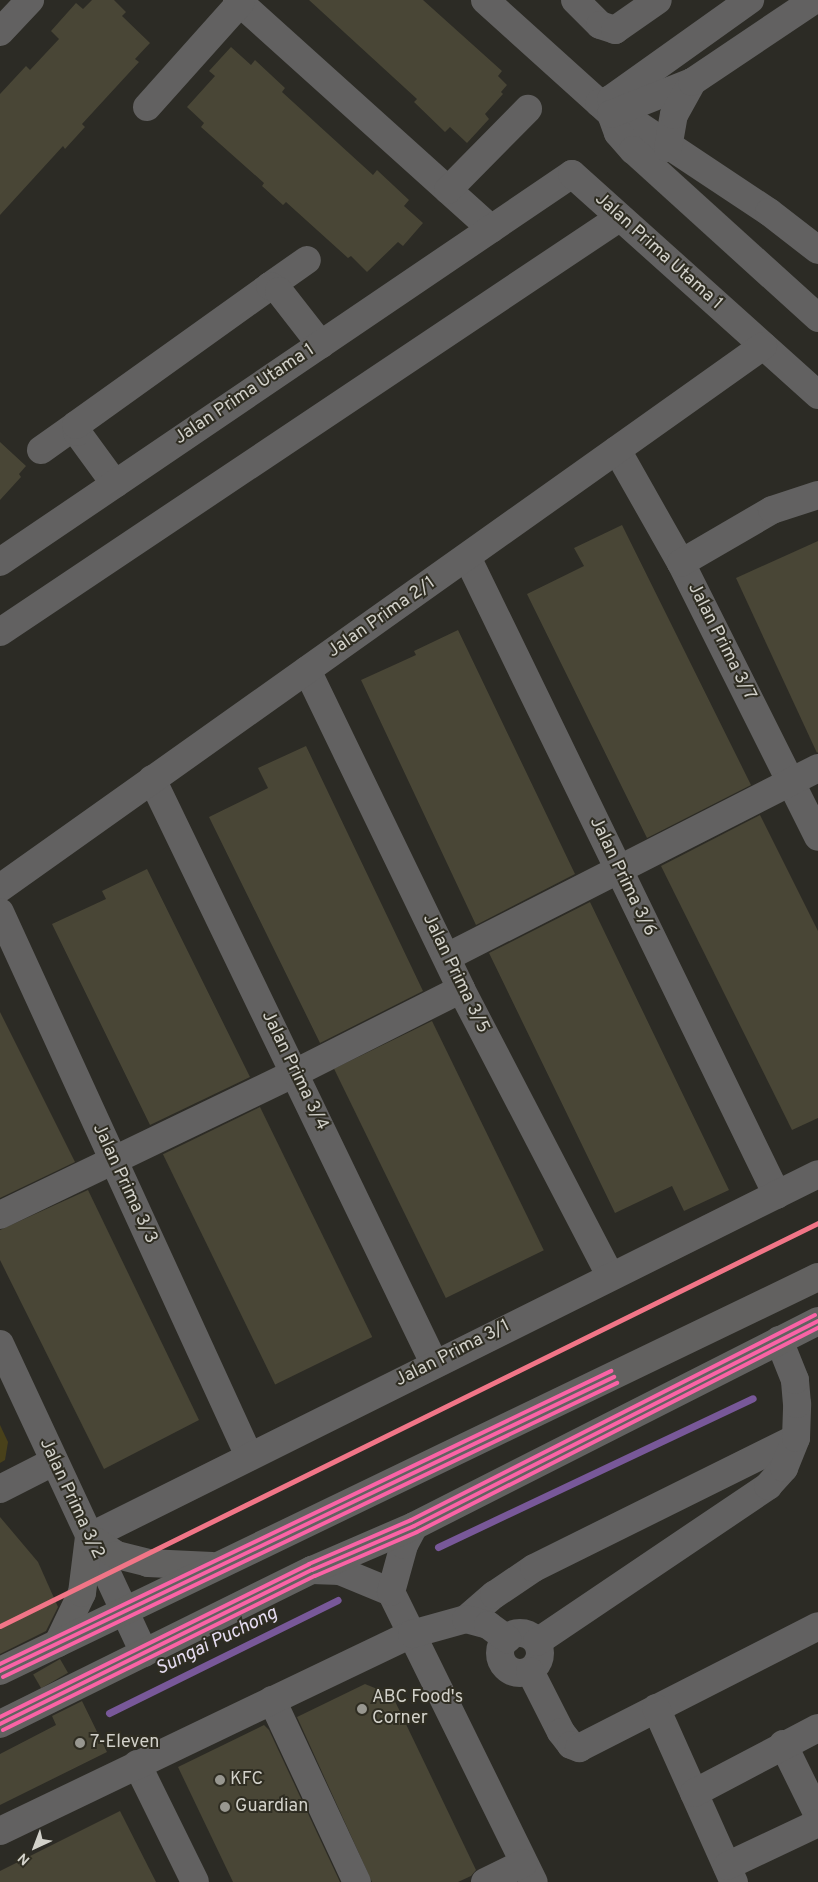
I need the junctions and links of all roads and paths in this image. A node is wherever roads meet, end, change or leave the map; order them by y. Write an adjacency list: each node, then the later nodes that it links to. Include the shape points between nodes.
1 (30, 0): 8 (street)
2 (485, 0): 12 (street)
3 (575, 0): 4 (street, via 600,24 615,30)
4 (658, 0)
5 (750, 0): 12 (street, via 611,100)
6 (814, 0): 9 (street)
7 (239, 2): 10 (street); 14 (street)
8 (0, 32)
9 (692, 82): 12 (street); 13 (street, via 674,115)
10 (147, 107)
11 (528, 109): 14 (street)
12 (605, 109): 13 (street, via 634,123); 20 (street, via 618,134 632,150)
13 (668, 148): 17 (street, via 769,212)
14 (448, 190): 16 (street)
15 (619, 218): 16 (street, Jalan Prima Utama 1, via 572,174); 22 (street, Jalan Prima Utama 1); 32 (street)
16 (491, 229): 21 (street, Jalan Prima Utama 1)
17 (818, 250)
18 (307, 260): 19 (street)
19 (270, 286): 21 (street, via 279,290); 24 (street)
20 (818, 318)
21 (321, 344): 27 (street, Jalan Prima Utama 1)
22 (763, 346): 23 (street, Jalan Prima Utama 1); 26 (street, Jalan Prima 2/1)
23 (818, 395)
24 (76, 425): 25 (street); 27 (street)
25 (41, 450)
26 (617, 450): 29 (street, Jalan Prima 2/1); 31 (street, Jalan Prima 3/7)
27 (115, 484): 30 (street, Jalan Prima Utama 1)
28 (818, 495): 31 (street, via 772,510)
29 (468, 559): 33 (street, Jalan Prima 2/1); 38 (street, Jalan Prima 3/6)
30 (0, 562)
31 (681, 563): 36 (street, Jalan Prima 3/7)
32 (0, 632)
33 (307, 670): 35 (street, Jalan Prima 2/1); 41 (street, Jalan Prima 3/5)
34 (818, 768): 36 (street)
35 (152, 779): 39 (street, Jalan Prima 2/1); 43 (street, Jalan Prima 3/4)
36 (792, 781): 37 (street, Jalan Prima 3/7); 38 (street)
37 (818, 837)
38 (618, 868): 41 (street); 46 (street, Jalan Prima 3/6)
39 (0, 888)
40 (0, 912): 44 (street, Jalan Prima 3/3)
41 (447, 958): 42 (street, Jalan Prima 3/5)
42 (462, 989): 43 (street); 48 (street, Jalan Prima 3/5)
43 (295, 1074): 44 (street); 54 (street, Jalan Prima 3/4)
44 (113, 1158): 47 (street); 56 (street, Jalan Prima 3/3)
45 (818, 1174): 46 (street, Jalan Prima 3/1)
46 (777, 1195): 48 (street, Jalan Prima 3/1)
47 (0, 1215)
48 (610, 1276): 54 (street, Jalan Prima 3/1)
49 (818, 1277): 50 (main road)
50 (759, 1306): 52 (main road); 61 (main road)
51 (818, 1321): 52 (main road)
52 (779, 1340): 55 (street, via 795,1380); 59 (main road)
53 (0, 1344): 57 (street, Jalan Prima 3/2)
54 (434, 1363): 56 (street, Jalan Prima 3/1)
55 (796, 1438): 65 (street, via 534,1568); 69 (street, via 784,1468 768,1486)
56 (249, 1456): 60 (street, Jalan Prima 3/1)
57 (53, 1462): 58 (street); 60 (street, Jalan Prima 3/2)
58 (0, 1489)
59 (414, 1526): 62 (main road); 63 (street, via 404,1545)
60 (89, 1537): 61 (main road, via 117,1555 148,1563); 64 (street, Jalan Prima 3/2); 70 (main road, via 82,1593)
61 (216, 1566): 64 (main road)
62 (312, 1570): 63 (street, via 340,1571); 71 (main road)
63 (391, 1592): 67 (street)
64 (124, 1611): 70 (main road); 71 (street, Jalan Prima 3/2)
65 (466, 1619): 67 (street); 68 (street, via 488,1626)
66 (818, 1626): 75 (street)
67 (412, 1634): 74 (street); 84 (street)
68 (507, 1638): 69 (street, via 526,1634); 73 (street, via 501,1649 502,1662 511,1671)
69 (537, 1642): 73 (street, via 540,1655)
70 (58, 1643): 72 (main road)
71 (144, 1653): 76 (main road)
72 (0, 1671)
73 (530, 1671): 75 (street, via 561,1732 571,1745 579,1748)
74 (272, 1700): 79 (street); 87 (street)
75 (656, 1708): 80 (street)
76 (0, 1724)
77 (818, 1728): 78 (street)
78 (783, 1744): 80 (street); 81 (street)
79 (137, 1764): 83 (street); 86 (street)
80 (694, 1793): 85 (street)
81 (818, 1815)
82 (818, 1822): 85 (street)
83 (0, 1831)
84 (529, 1872): 88 (street)
85 (730, 1874)
86 (195, 1882)
87 (357, 1882)
88 (485, 1882)

